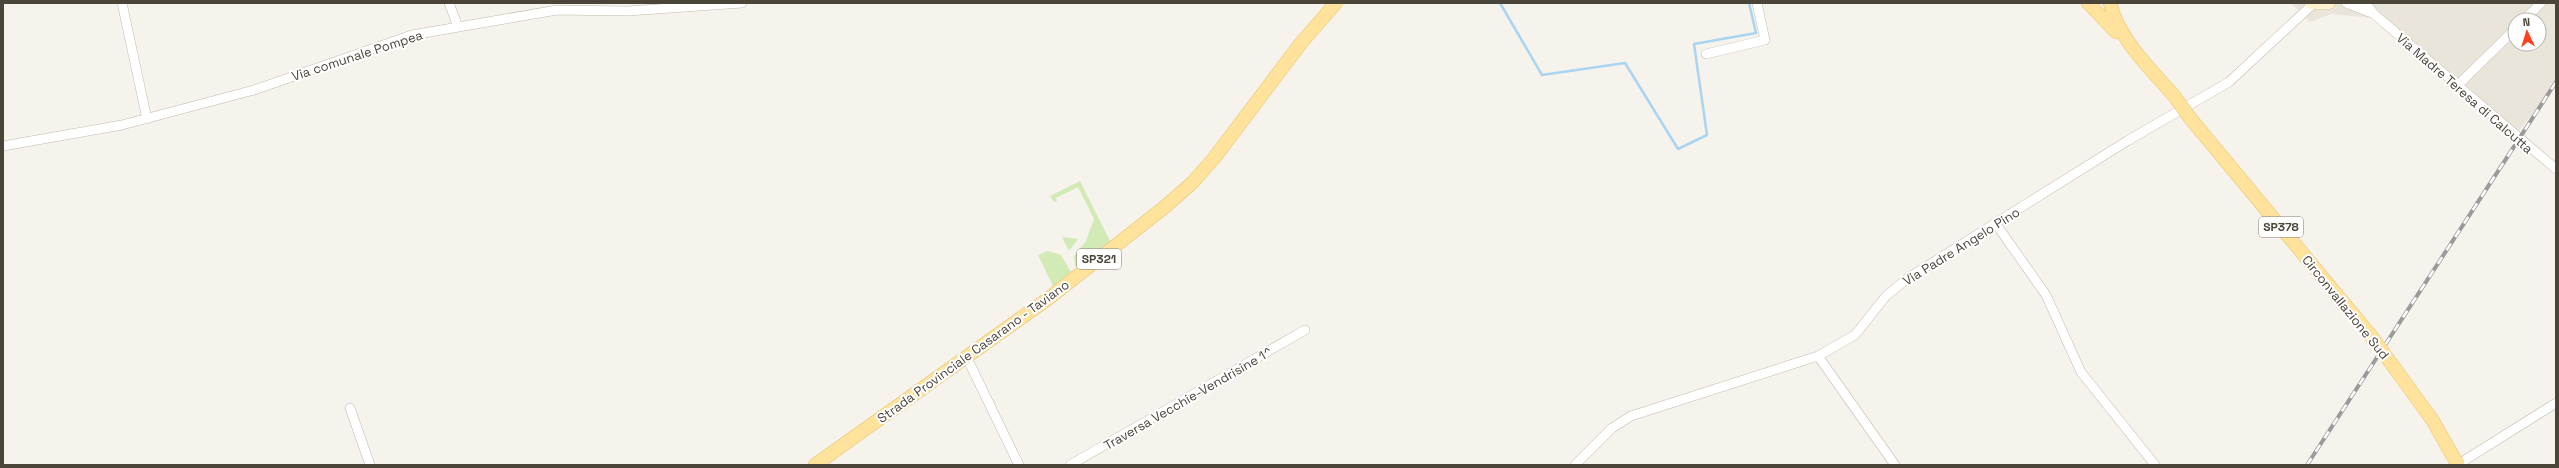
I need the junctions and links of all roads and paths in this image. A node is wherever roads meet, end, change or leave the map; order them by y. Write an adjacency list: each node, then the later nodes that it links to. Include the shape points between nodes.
1 (122, 3): 20 (street)
2 (449, 3): 15 (street)
3 (742, 3): 15 (street, Via comunale Pompea, via 628,11 556,10)
4 (1336, 3): 25 (main road, Strada Provinciale Casarano - Taviano / SP321, via 1301,43 1247,117 1193,182 1127,238 1049,298)
5 (1757, 3): 18 (street, via 1765,40)
6 (2088, 3): 17 (main road, SP378)
7 (2110, 3): 17 (main road, Circonvallazione Sud / SP378, via 2113,16)
8 (2312, 3): 9 (street); 23 (street, Via Padre Angelo Pino, via 2229,82 2127,141)
9 (2329, 3)
10 (2346, 3): 14 (street, Via Madre Teresa di Calcutta)
11 (2365, 3): 14 (street, Via Madre Teresa di Calcutta)
12 (2541, 3): 13 (street)
13 (2532, 12)
14 (2375, 15): 19 (street, Via Madre Teresa di Calcutta)
15 (458, 27): 20 (street, Via comunale Pompea, via 412,35 254,90)
16 (2507, 37): 19 (street)
17 (2127, 40): 36 (main road, Circonvallazione Sud / SP378, bridge, via 2372,337 2433,420)
18 (1706, 54)
19 (2457, 86): 22 (street, Via Madre Teresa di Calcutta)
20 (147, 119): 21 (street, Via comunale Pompea)
21 (3, 146)
22 (2556, 169)
23 (1996, 224): 26 (street, Via Padre Angelo Pino, via 1908,278 1886,296 1856,335); 35 (street, via 2046,295 2081,372)
24 (1305, 330): 32 (street, Traversa Vecchie-Vendrisine 1^)
25 (966, 356): 30 (main road, Strada Provinciale Casarano - Taviano / SP321); 31 (street)
26 (1818, 356): 33 (street, Via Padre Angelo Pino, via 1631,416 1612,428); 34 (street)
27 (2556, 403): 36 (street)
28 (350, 408): 29 (street)
29 (370, 465)
30 (815, 465)
31 (1020, 465)
32 (1070, 465)
33 (1576, 465)
34 (1895, 465)
35 (2155, 465)
36 (2458, 465)

